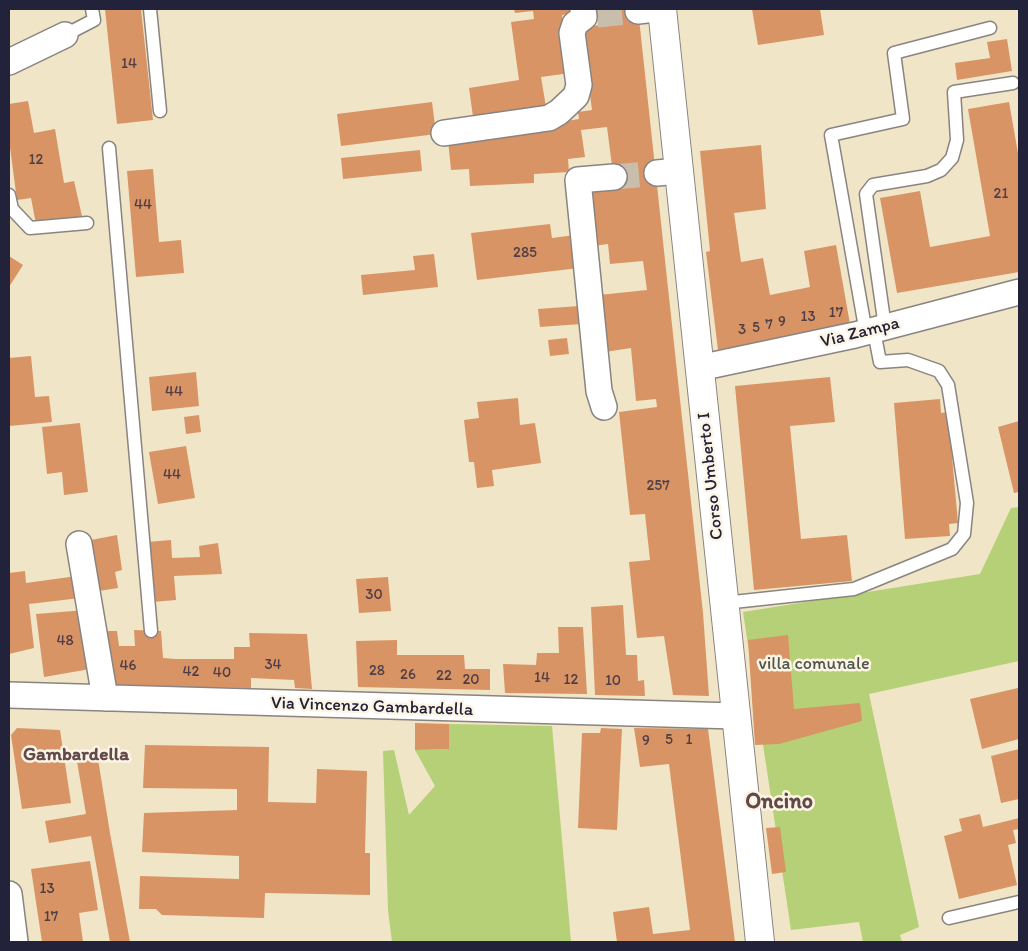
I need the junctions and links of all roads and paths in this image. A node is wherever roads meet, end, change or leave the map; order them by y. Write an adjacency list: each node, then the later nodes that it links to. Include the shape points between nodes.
1 (92, 9): 6 (lane, via 94,20)
2 (150, 9): 9 (lane)
3 (652, 9): 17 (street, Corso Umberto I, via 668,172)
4 (588, 14): 10 (street, via 575,24 572,32 579,85 576,96 559,112 549,118)
5 (990, 28): 16 (lane, via 894,53 903,119 831,135)
6 (65, 35): 7 (street)
7 (9, 62)
8 (1013, 83): 16 (lane, via 954,92 958,140 952,158 941,170 927,176 873,185 866,194)
9 (160, 111)
10 (444, 134)
11 (109, 148): 21 (lane)
12 (614, 177): 18 (street, via 578,180 598,380)
13 (9, 195): 14 (lane, via 12,209 30,228)
14 (87, 223)
15 (1019, 292): 16 (street, Via Zampa)
16 (875, 330): 17 (street, Via Zampa); 20 (lane, via 880,362 908,360 939,371 948,385 967,503 964,534 952,549 854,589)
17 (699, 368): 20 (street, Corso Umberto I)
18 (604, 407)
19 (79, 544): 23 (street)
20 (724, 603): 24 (street, Corso Umberto I)
21 (151, 631)
22 (9, 695): 23 (street, Via Vincenzo Gambardella)
23 (105, 698): 24 (street, Via Vincenzo Gambardella, via 155,692)
24 (735, 716): 29 (street, Corso Umberto I)
25 (9, 894): 28 (street)
26 (1019, 902): 27 (lane)
27 (949, 918)
28 (16, 942)
29 (760, 942)

